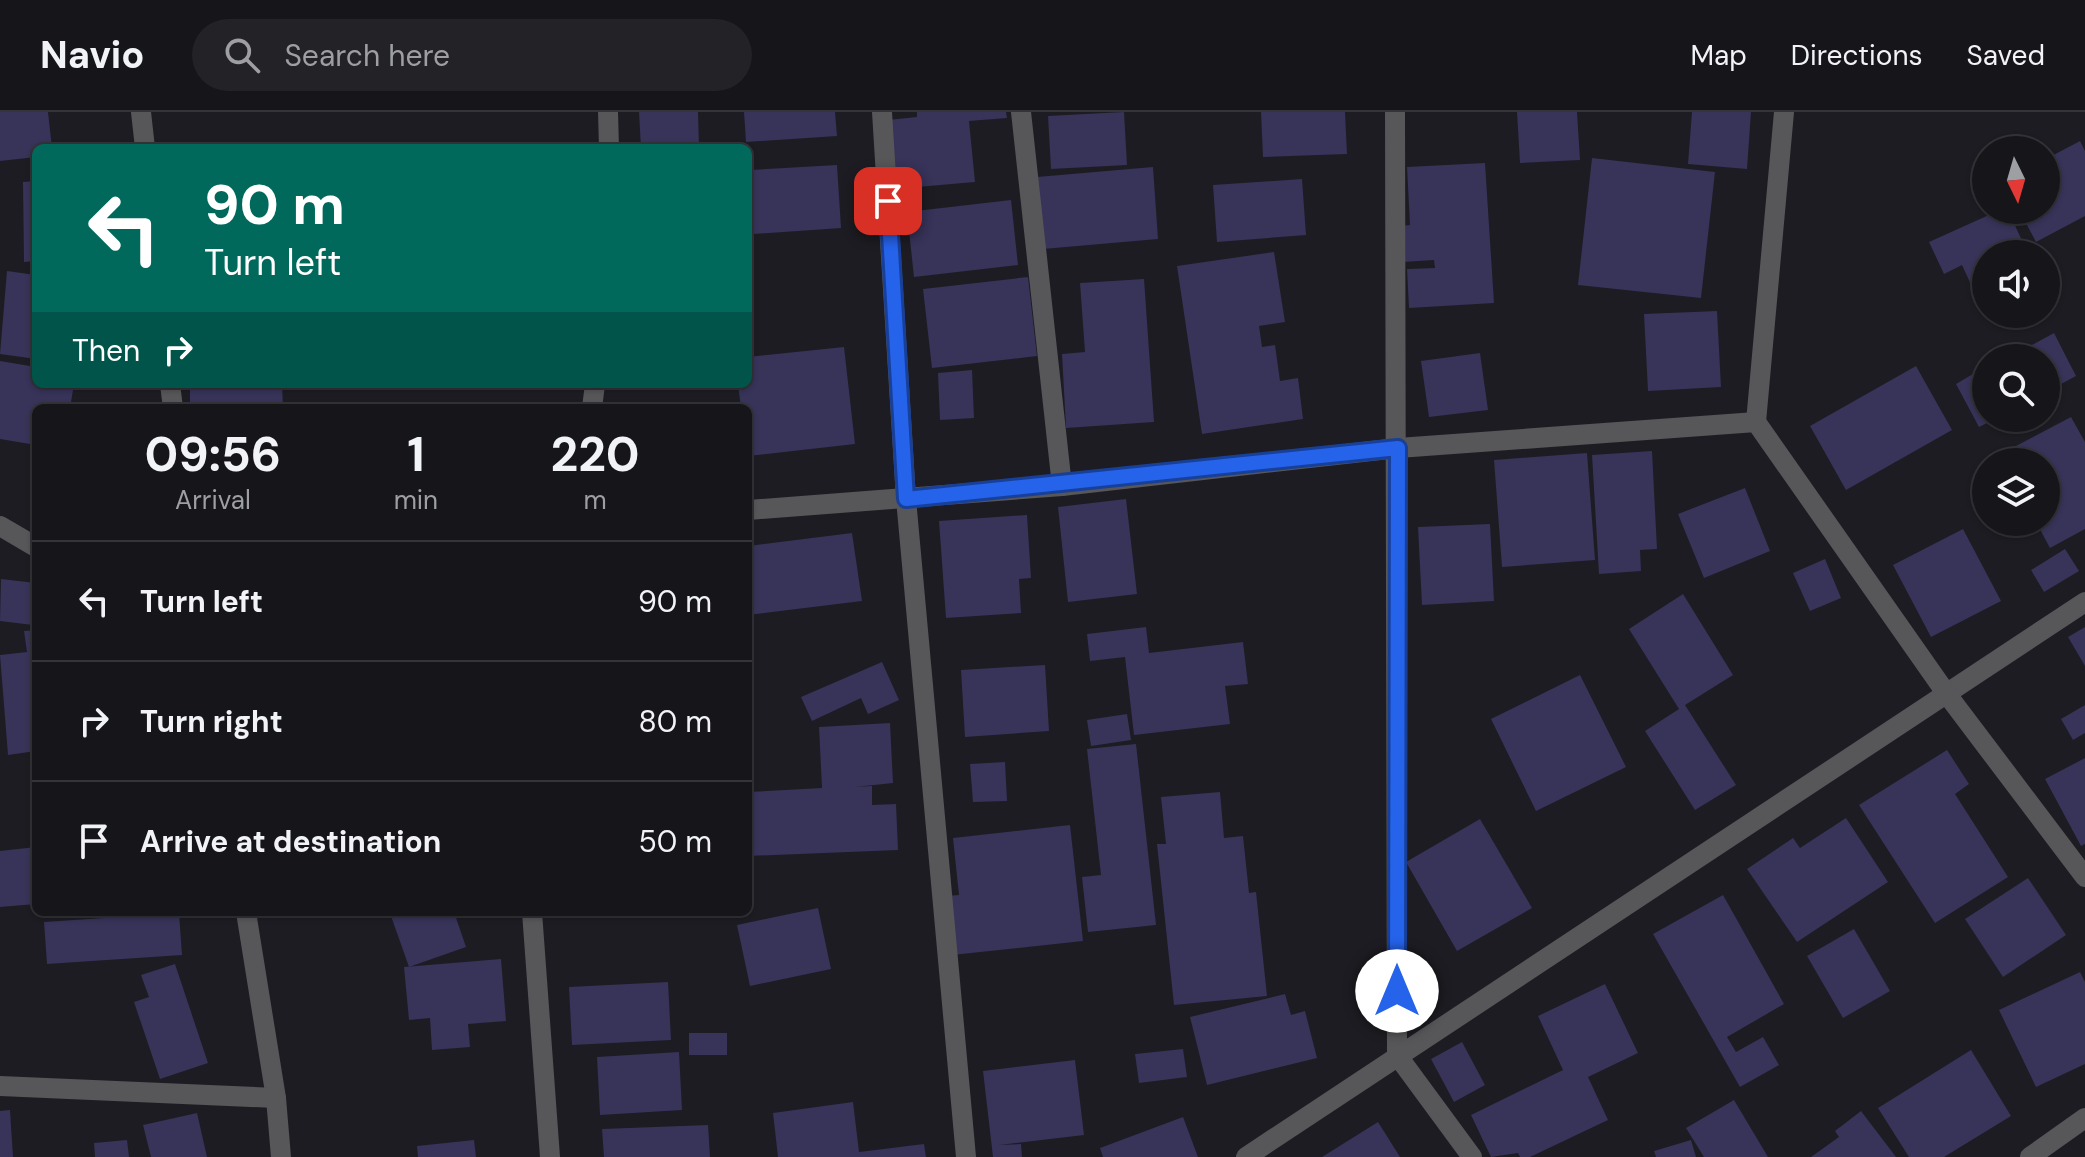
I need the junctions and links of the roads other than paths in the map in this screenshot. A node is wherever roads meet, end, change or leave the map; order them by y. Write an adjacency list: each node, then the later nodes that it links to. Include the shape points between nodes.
1 (141, 112): 7 (street)
2 (608, 112): 8 (street)
3 (882, 112): 12 (street)
4 (1021, 112): 11 (street)
5 (1395, 112): 10 (street)
6 (1784, 112): 9 (street)
7 (145, 144)
8 (609, 144)
9 (1756, 422): 10 (street); 17 (street)
10 (1398, 448): 11 (street); 21 (street)
11 (1062, 486): 12 (street)
12 (906, 499): 13 (street); 27 (street)
13 (752, 510)
14 (0, 526): 15 (street)
15 (32, 545)
16 (2085, 602): 17 (street)
17 (1946, 693): 18 (street); 21 (street)
18 (2085, 877)
19 (247, 916): 23 (street)
20 (532, 916): 26 (street)
21 (1397, 1055): 28 (street); 29 (street)
22 (0, 1086): 23 (street)
23 (276, 1098): 25 (street)
24 (2085, 1118): 30 (street)
25 (281, 1157)
26 (550, 1157)
27 (966, 1157)
28 (1246, 1157)
29 (1472, 1157)
30 (2030, 1157)

